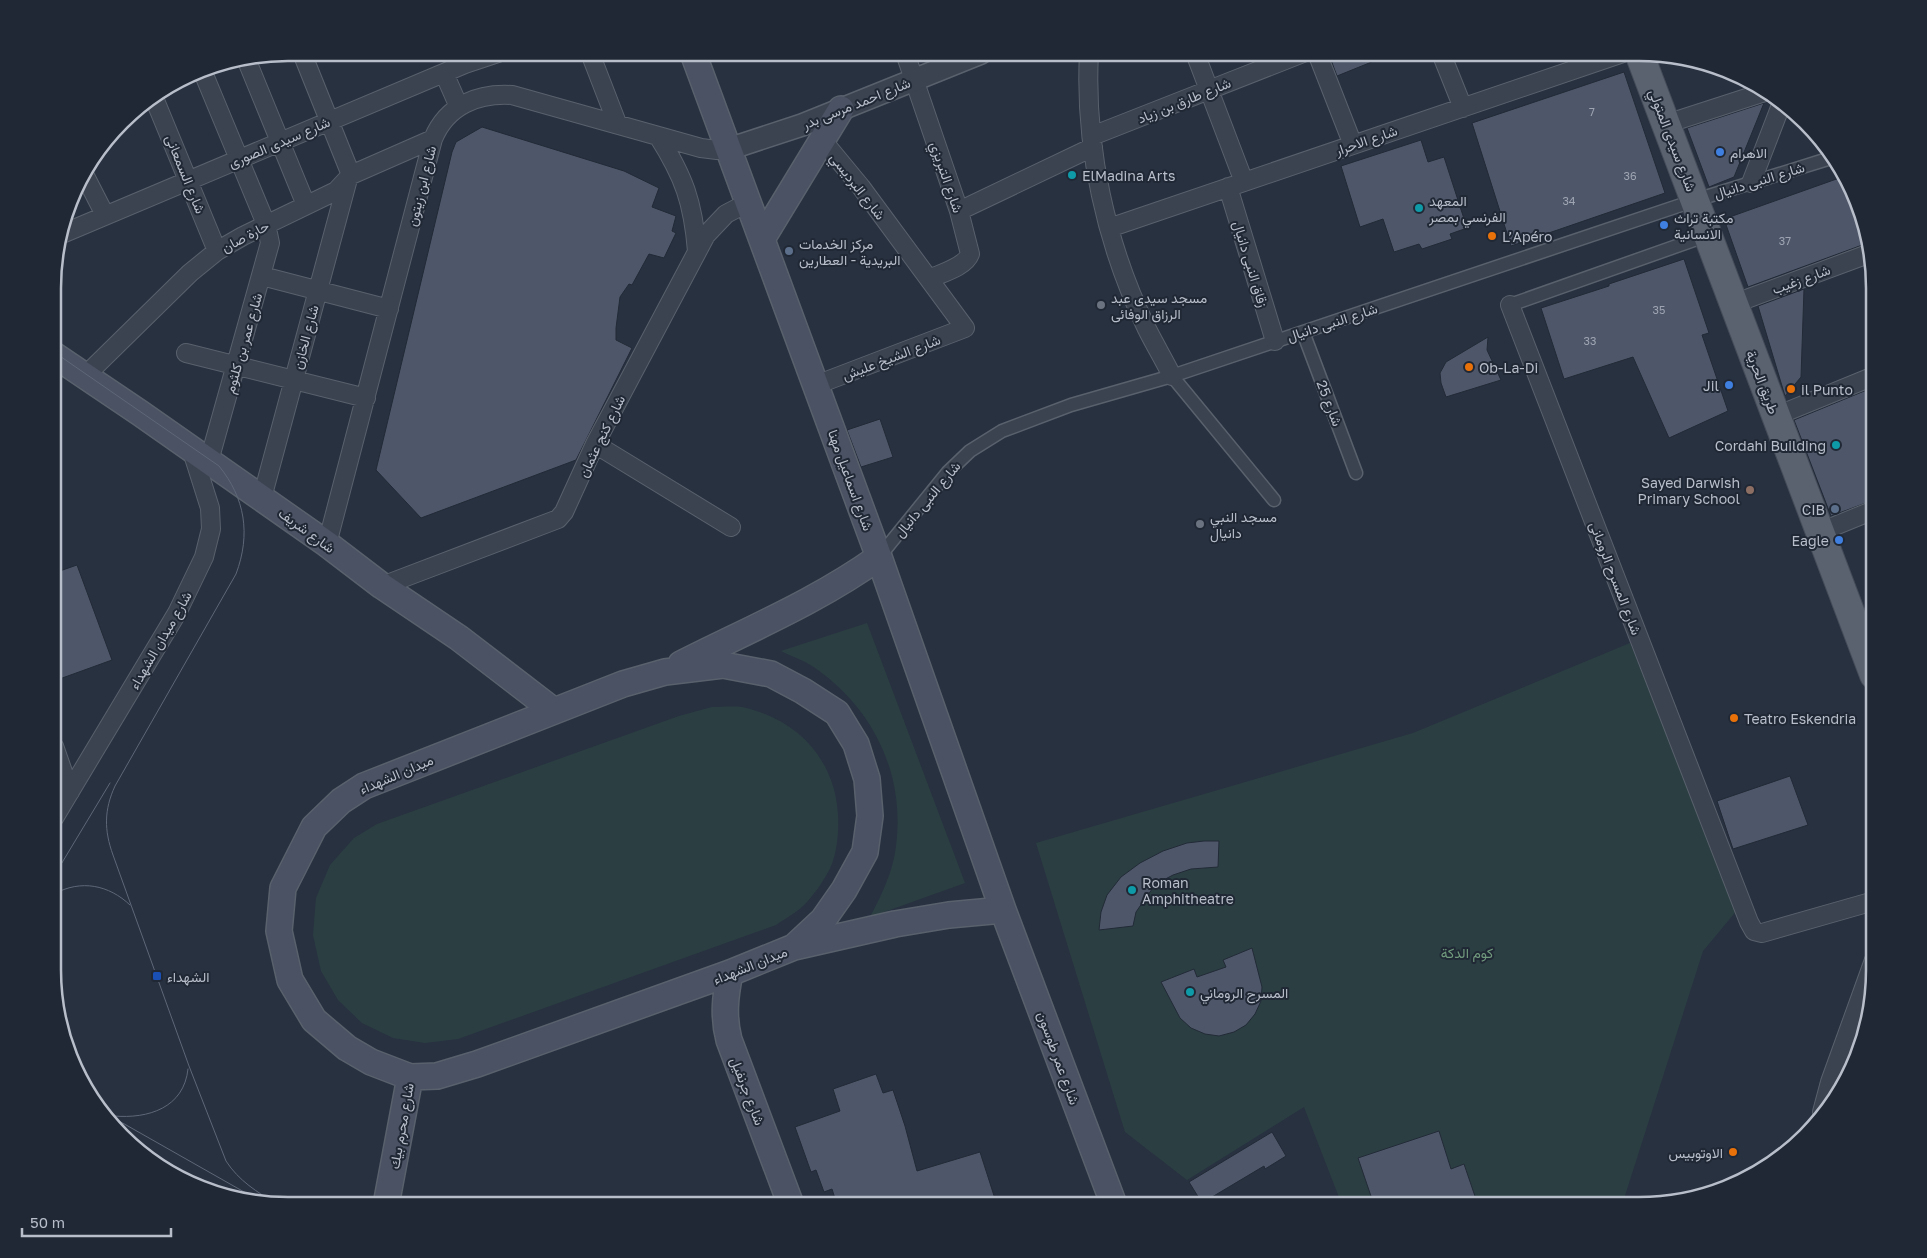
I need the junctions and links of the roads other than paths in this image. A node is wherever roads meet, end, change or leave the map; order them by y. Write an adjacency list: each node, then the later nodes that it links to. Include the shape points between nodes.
1 (309, 61): 25 (street)
2 (458, 61): 15 (street, شارع سيدى الصورى)
3 (593, 61): 26 (street)
4 (696, 61): 34 (main road, شارع اسماعيل مهنا)
5 (908, 61): 17 (street, شارع التبريزي)
6 (959, 61): 17 (street, شارع احمد مرسى بدر)
7 (1089, 61): 32 (street)
8 (1198, 61): 18 (street, زقاق النبى دانيال)
9 (1281, 61): 18 (street, شارع طارق بن زياد)
10 (1321, 61): 33 (street)
11 (1445, 61): 22 (street)
12 (1597, 61): 22 (street, شارع الاحرار)
13 (1642, 61): 27 (main road, شارع سيدى المتولي)
14 (249, 65): 30 (street)
15 (444, 73): 21 (street); 25 (street, شارع سيدى الصورى)
16 (205, 77): 35 (street, شارع عمر بن كلثوم)
17 (914, 79): 23 (street, شارع احمد مرسى بدر); 45 (street, شارع التبريزي)
18 (1209, 90): 32 (street, شارع طارق بن زياد); 41 (street, زقاق النبى دانيال)
19 (1756, 95): 27 (street)
20 (156, 104): 38 (street, شارع السمعانى)
21 (460, 107): 26 (street, شارع ابن زيتون, via 476,98 512,95); 29 (street, شارع ابن زيتون, via 446,118)
22 (1463, 108): 33 (street, شارع الاحرار)
23 (841, 109): 31 (main road); 34 (street, شارع احمد مرسى بدر)
24 (1779, 110): 40 (street)
25 (329, 121): 30 (street, شارع سيدى الصورى); 37 (street)
26 (617, 123): 28 (street, شارع ابن زيتون)
27 (1666, 124): 42 (main road, شارع سيدى المتولي)
28 (658, 136): 34 (street, شارع ابن زيتون, via 709,150); 53 (street, via 675,162 687,190)
29 (433, 139): 37 (street, حارة صان); 60 (street, شارع ابن زيتون)
30 (279, 142): 35 (street, شارع سيدى الصورى); 44 (street)
31 (823, 142): 51 (main road); 56 (street, شارع البرديسي, via 861,187)
32 (1092, 142): 45 (street, شارع طارق بن زياد); 48 (street)
33 (1353, 145): 41 (street, شارع الاحرار)
34 (729, 149): 43 (main road, شارع اسماعيل مهنا)
35 (239, 159): 38 (street, شارع سيدى الصورى); 47 (street, شارع عمر بن كلثوم)
36 (1825, 160): 40 (street, شارع النبى دانيال)
37 (350, 175): 44 (street, حارة صان, via 338,189); 57 (street, شارع الخازن)
38 (188, 180): 46 (street, شارع سيدى الصورى); 52 (street, شارع السمعانى)
39 (88, 182): 46 (street)
40 (1751, 183): 42 (street, شارع النبى دانيال)
41 (1236, 185): 48 (street, شارع الاحرار); 63 (street, زقاق النبى دانيال)
42 (1696, 200): 50 (main road, طريق الحرية); 62 (street, شارع النبى دانيال)
43 (749, 202): 51 (main road, شارع اسماعيل مهنا); 53 (street, شارع كنج عثمان, via 726,214 706,235)
44 (306, 205): 47 (street, حارة صان)
45 (958, 211): 56 (street, شارع التبريزي, via 970,254 968,259)
46 (104, 215): 49 (street, شارع سيدى الصورى)
47 (266, 224): 52 (street, حارة صان); 55 (street, شارع عمر بن كلثوم, via 270,243)
48 (1109, 228): 68 (street, via 1126,279)
49 (69, 231)
50 (1708, 235): 58 (main road, طريق الحرية); 59 (street, شارع المسرح الرومانى)
51 (762, 239): 71 (main road, شارع اسماعيل مهنا)
52 (218, 251): 67 (street, حارة صان, via 190,273)
53 (697, 251): 74 (street, شارع كنج عثمان)
54 (1863, 256): 58 (street, شارع زغيب)
55 (262, 276): 57 (street); 66 (street, شارع عمر بن كلثوم)
56 (929, 280): 61 (street, شارع البرديسي)
57 (318, 290): 60 (street); 70 (street, شارع الخازن)
58 (1733, 304): 73 (main road, طريق الحرية)
59 (1510, 305): 91 (street, شارع المسرح الرومانى, via 1754,931 1762,933)
60 (389, 309): 72 (street, شارع ابن زيتون)
61 (965, 328): 71 (street, شارع الشيخ عليش)
62 (1303, 332): 63 (street, شارع النبى دانيال); 76 (street, شارع 25)
63 (1274, 341): 68 (street, شارع النبى دانيال)
64 (186, 353): 66 (street)
65 (61, 360): 67 (main road, شارع شريف)
66 (236, 366): 70 (street); 75 (street, شارع عمر بن كلثوم)
67 (85, 376): 75 (main road, شارع شريف)
68 (1172, 376): 78 (street); 83 (street, شارع النبى دانيال, via 1071,405 994,436 970,451 948,472)
69 (1866, 379): 73 (street)
70 (294, 380): 72 (street); 77 (street, شارع الخازن)
71 (816, 385): 83 (main road, شارع اسماعيل مهنا)
72 (366, 398): 82 (street, شارع ابن زيتون)
73 (1776, 416): 81 (main road, طريق الحرية)
74 (596, 444): 80 (street); 84 (street, شارع كنج عثمان, via 558,519)
75 (200, 455): 77 (main road, شارع شريف); 89 (street, شارع ميدان الشهداء, via 211,529 204,557 177,613)
76 (1356, 473)
77 (262, 498): 82 (main road, شارع شريف)
78 (1274, 500)
79 (1866, 513): 81 (street)
80 (731, 527)
81 (1820, 532): 85 (main road, طريق الحرية)
82 (327, 544): 84 (main road, شارع شريف)
83 (879, 557): 86 (main road, via 806,602); 92 (main road, شارع اسماعيل مهنا)
84 (382, 586): 87 (main road, شارع شريف, via 459,638)
85 (1866, 634)
86 (665, 672): 87 (main road, ميدان الشهداء, via 623,684); 93 (main road, ميدان الشهداء, via 723,665 771,674 837,713 856,744 867,779 870,816 865,852 823,920)
87 (554, 711): 96 (main road, ميدان الشهداء, via 364,786 341,801 314,827 283,888 279,931 290,980 314,1020 371,1062)
88 (61, 766): 89 (street)
89 (70, 792): 90 (street, شارع ميدان الشهداء)
90 (61, 804)
91 (1866, 903)
92 (1003, 910): 93 (main road, via 896,924); 100 (main road, شارع عمر طوسون)
93 (794, 947): 94 (main road, ميدان الشهداء)
94 (730, 974): 96 (main road, ميدان الشهداء, via 477,1064 437,1076); 99 (main road, شارع جرنفيل, via 724,1009 729,1040)
95 (1865, 985): 97 (street)
96 (410, 1077): 98 (main road, شارع محرم بيك)
97 (1826, 1098)
98 (388, 1197)
99 (788, 1197)
100 (1111, 1197)

